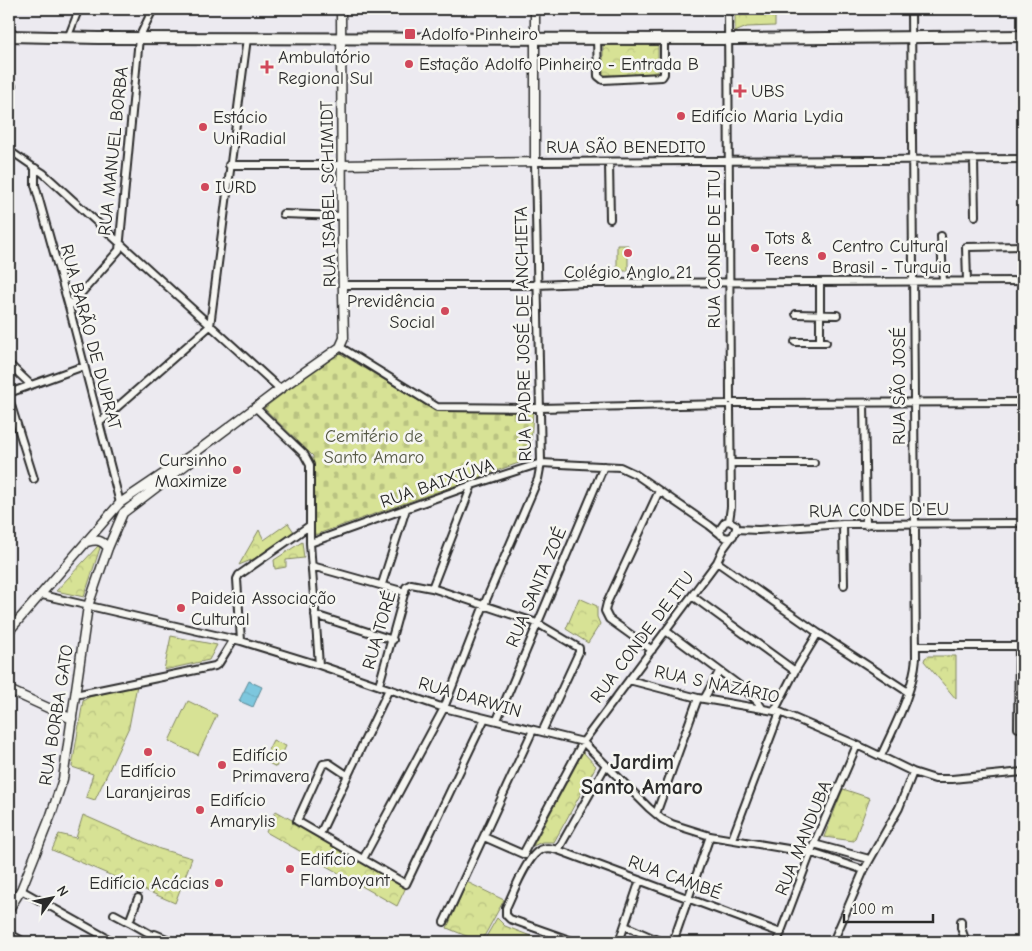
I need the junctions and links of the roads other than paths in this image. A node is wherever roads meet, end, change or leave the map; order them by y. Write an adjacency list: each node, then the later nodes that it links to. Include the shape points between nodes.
1 (79, 9): 10 (street)
2 (153, 9): 11 (street, RUA MANUEL BORBA)
3 (341, 9): 14 (street, RUA ISABEL SCHIMIDT)
4 (535, 9): 13 (street, RUA PADRE JOSÉ DE ANCHIETA)
5 (728, 9): 17 (street, RUA CONDE DE ITU)
6 (911, 9): 8 (street, RUA SÃO JOSÉ)
7 (9, 36): 10 (main road)
8 (912, 36): 9 (main road); 17 (main road); 22 (street, RUA SÃO JOSÉ)
9 (1023, 36)
10 (68, 37): 11 (main road)
11 (140, 38): 12 (main road); 35 (street, RUA MANUEL BORBA)
12 (247, 38): 14 (main road); 27 (street)
13 (535, 38): 14 (main road); 15 (main road); 24 (street, RUA PADRE JOSÉ DE ANCHIETA)
14 (342, 39): 28 (street, RUA ISABEL SCHIMIDT)
15 (596, 39): 16 (main road); 16 (street, via 598,76 603,80 662,78)
16 (664, 39): 17 (main road)
17 (728, 39): 26 (street, RUA CONDE DE ITU)
18 (12, 86): 19 (street)
19 (9, 93)
20 (9, 150): 29 (street)
21 (1023, 159): 23 (street, RUA SÃO BENEDITO)
22 (913, 160): 23 (street, RUA SÃO BENEDITO); 26 (street, RUA SÃO BENEDITO); 41 (street, RUA SÃO JOSÉ)
23 (974, 160): 32 (street)
24 (535, 162): 25 (street, RUA SÃO BENEDITO); 28 (street, RUA SÃO BENEDITO); 44 (street, RUA PADRE JOSÉ DE ANCHIETA)
25 (609, 162): 26 (street, RUA SÃO BENEDITO); 33 (street)
26 (728, 162): 39 (street, RUA CONDE DE ITU)
27 (230, 165): 28 (street, RUA SÃO BENEDITO); 49 (street)
28 (342, 165): 31 (street, RUA ISABEL SCHIMIDT)
29 (35, 168): 35 (street); 45 (street, RUA BARÃO DE DUPRAT, via 35,186)
30 (283, 214): 31 (street)
31 (342, 216): 43 (street, RUA ISABEL SCHIMIDT)
32 (975, 216)
33 (610, 219)
34 (941, 236): 42 (street)
35 (120, 242): 45 (street, RUA MANUEL BORBA, via 116,255); 49 (street)
36 (1023, 246): 37 (street, via 966,247)
37 (967, 281): 38 (street); 42 (street)
38 (1023, 281)
39 (729, 282): 40 (street); 44 (street); 60 (street, RUA CONDE DE ITU)
40 (820, 282): 41 (street); 47 (street)
41 (914, 282): 42 (street); 61 (street, RUA SÃO JOSÉ)
42 (943, 282)
43 (344, 285): 44 (street); 51 (street, RUA ISABEL SCHIMIDT, via 344,338)
44 (537, 285): 63 (street, RUA PADRE JOSÉ DE ANCHIETA)
45 (69, 307): 53 (street, RUA BARÃO DE DUPRAT)
46 (796, 314): 47 (street)
47 (820, 314): 48 (street); 50 (street, via 823,342)
48 (837, 314)
49 (210, 326): 55 (street); 64 (street)
50 (795, 342)
51 (340, 347): 55 (street); 63 (street, via 437,407)
52 (9, 364): 54 (street)
53 (84, 366): 54 (street); 64 (street, RUA BARÃO DE DUPRAT)
54 (31, 385): 56 (street)
55 (280, 389): 62 (street)
56 (9, 393)
57 (9, 399): 70 (street)
58 (1023, 402): 61 (street)
59 (864, 403): 60 (street); 61 (street); 80 (street)
60 (730, 404): 63 (street); 68 (street, RUA CONDE DE ITU)
61 (914, 404): 81 (street, RUA SÃO JOSÉ)
62 (256, 408): 65 (street); 83 (street, via 308,459)
63 (539, 408): 67 (street, RUA PADRE JOSÉ DE ANCHIETA)
64 (99, 423): 73 (street, RUA BARÃO DE DUPRAT)
65 (200, 449): 73 (street); 75 (street, via 191,461)
66 (814, 462): 68 (street)
67 (541, 463): 69 (street, RUA BAIXIÚVA); 71 (street, RUA BAIXIÚVA); 99 (street, RUA PADRE JOSÉ DE ANCHIETA, via 538,479)
68 (731, 463): 76 (street, RUA CONDE DE ITU, via 732,507)
69 (604, 466): 72 (street, RUA BAIXIÚVA, via 620,467); 102 (street, RUA SANTA ZOÉ)
70 (34, 479)
71 (472, 485): 74 (street, RUA BAIXIÚVA); 95 (street)
72 (659, 491): 82 (street, RUA BAIXIÚVA); 110 (street, via 605,611 609,619)
73 (120, 503): 75 (street, RUA BARÃO DE DUPRAT); 87 (street)
74 (406, 509): 88 (street, RUA BAIXIÚVA); 93 (street)
75 (123, 513): 89 (street, RUA BORBA GATO)
76 (729, 521): 78 (street); 84 (street, via 736,524)
77 (1023, 523): 81 (street, RUA CONDE D'EU)
78 (723, 524): 82 (street); 85 (street, via 720,529)
79 (843, 524): 80 (street, RUA CONDE D'EU); 84 (street, RUA CONDE D'EU); 94 (street)
80 (866, 524): 81 (street, RUA CONDE D'EU)
81 (915, 524): 108 (street, RUA SÃO JOSÉ)
82 (709, 525): 85 (street)
83 (309, 526): 88 (street); 106 (street, via 236,579)
84 (736, 529): 86 (street)
85 (722, 535): 86 (street); 90 (street, RUA CONDE DE ITU)
86 (731, 538): 90 (street, RUA CONDE DE ITU)
87 (87, 542): 89 (street, via 100,540); 97 (street)
88 (310, 543): 92 (street)
89 (108, 548): 100 (street, RUA BORBA GATO)
90 (723, 549): 91 (street, RUA CONDE DE ITU)
91 (717, 562): 98 (street, RUA CONDE DE ITU); 105 (street)
92 (312, 566): 93 (street); 101 (street)
93 (382, 584): 96 (street)
94 (844, 585)
95 (432, 588): 96 (street, RUA TORÉ, via 410,584); 99 (street)
96 (405, 592): 107 (street, RUA TORÉ)
97 (42, 595): 100 (street, RUA DARWIN); 103 (street)
98 (692, 596): 104 (street, RUA CONDE DE ITU); 112 (street)
99 (484, 605): 102 (street); 121 (street, RUA PADRE JOSÉ DE ANCHIETA)
100 (88, 606): 106 (street, RUA DARWIN); 119 (street, RUA BORBA GATO)
101 (315, 615): 107 (street); 111 (street)
102 (537, 623): 126 (street, RUA SANTA ZOÉ); 129 (street, via 579,648)
103 (9, 631)
104 (666, 631): 110 (street, RUA CONDE DE ITU); 113 (street)
105 (818, 632): 112 (street); 118 (street)
106 (238, 640): 111 (street, RUA DARWIN); 119 (street, via 215,666)
107 (393, 640): 115 (street, RUA TORÉ)
108 (916, 646): 109 (street); 118 (street, RUA SÃO JOSÉ, via 915,668)
109 (1021, 646): 127 (street)
110 (652, 650): 114 (street, RUA CONDE DE ITU)
111 (319, 665): 115 (street, RUA DARWIN)
112 (795, 671): 123 (street)
113 (719, 672): 120 (street); 122 (street)
114 (629, 680): 120 (street, RUA S NAZÁRIO); 130 (street, RUA CONDE DE ITU)
115 (379, 685): 116 (street, RUA DARWIN)
116 (389, 688): 121 (street, RUA DARWIN); 136 (street)
117 (9, 690): 125 (street)
118 (908, 692): 132 (street, RUA SÃO JOSÉ)
119 (75, 695): 125 (street, RUA BORBA GATO)
120 (701, 699): 122 (street, RUA S NAZÁRIO); 137 (street)
121 (444, 708): 124 (street, RUA DARWIN); 147 (street, RUA PADRE JOSÉ DE ANCHIETA)
122 (762, 708): 123 (street, RUA S NAZÁRIO)
123 (777, 711): 131 (street, RUA S NAZÁRIO); 141 (street)
124 (485, 718): 126 (street, RUA DARWIN); 147 (street, via 408,882 404,884)
125 (72, 719): 151 (street, RUA BORBA GATO, via 63,779)
126 (497, 720): 128 (street, RUA DARWIN)
127 (1018, 728)
128 (533, 730): 129 (street, RUA DARWIN); 140 (street)
129 (542, 732): 130 (street, RUA DARWIN)
130 (583, 742): 133 (street); 145 (street, RUA CONDE DE ITU)
131 (857, 745): 132 (street, RUA S NAZÁRIO); 142 (street, RUA MANDUBA)
132 (881, 756): 134 (street, RUA S NAZÁRIO)
133 (606, 765): 137 (street); 143 (street)
134 (913, 772): 135 (street, RUA S NAZÁRIO, via 935,779 952,779); 148 (street, via 899,808)
135 (1023, 772)
136 (347, 775): 138 (street); 138 (street, via 329,763 323,764 296,820)
137 (656, 814): 139 (street, via 672,824)
138 (320, 834): 147 (street)
139 (710, 836): 141 (street); 153 (street)
140 (484, 837): 145 (street); 158 (street)
141 (732, 839): 144 (street)
142 (814, 844): 144 (street, RUA MANDUBA); 148 (street)
143 (558, 850): 146 (street, via 541,849); 150 (street, RUA CAMBÉ)
144 (812, 853): 149 (street); 160 (street, RUA MANDUBA)
145 (523, 854): 146 (street)
146 (530, 858): 167 (street, via 506,914 510,919)
147 (363, 859)
148 (869, 860): 149 (street)
149 (864, 870): 172 (street)
150 (640, 880): 153 (street, RUA CAMBÉ); 159 (street)
151 (21, 890): 154 (street, RUA BORBA GATO); 164 (street)
152 (138, 898): 157 (street)
153 (688, 898): 160 (street, RUA CAMBÉ); 170 (street)
154 (9, 909)
155 (114, 914): 157 (street)
156 (961, 921): 173 (street)
157 (129, 922): 162 (street)
158 (444, 922)
159 (625, 926): 168 (street); 169 (street)
160 (781, 933): 171 (street, RUA MANDUBA)
161 (9, 936): 163 (main road)
162 (152, 936): 165 (street); 166 (street, via 159,935)
163 (20, 942)
164 (114, 942)
165 (144, 942)
166 (174, 942)
167 (575, 942)
168 (619, 942)
169 (662, 942)
170 (673, 942)
171 (778, 942)
172 (833, 942)
173 (966, 942)

